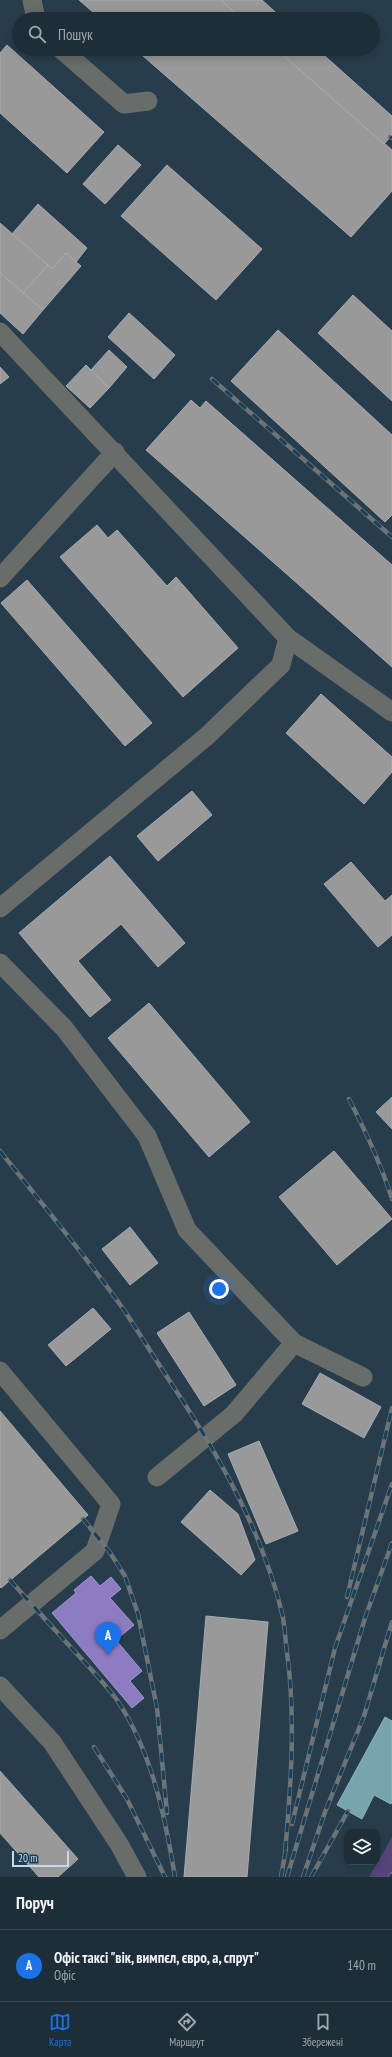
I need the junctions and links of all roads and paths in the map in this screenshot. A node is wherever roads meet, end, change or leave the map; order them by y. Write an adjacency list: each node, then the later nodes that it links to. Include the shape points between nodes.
1 (32, 0): 2 (lane)
2 (35, 12)
3 (69, 56): 4 (lane, via 124,104)
4 (148, 101)
5 (0, 332): 6 (lane)
6 (115, 452): 7 (lane); 8 (lane)
7 (0, 578)
8 (288, 638): 9 (lane); 10 (lane, via 281,665 207,736)
9 (392, 712)
10 (0, 908)
11 (0, 964): 12 (lane, via 64,1028 147,1136 187,1230)
12 (294, 1343): 14 (lane); 15 (lane, via 234,1414)
13 (0, 1371): 16 (lane, via 111,1504 95,1551)
14 (363, 1377)
15 (157, 1477)
16 (3, 1621)
17 (0, 1686): 18 (lane, via 52,1742 119,1844)
18 (137, 1877)

